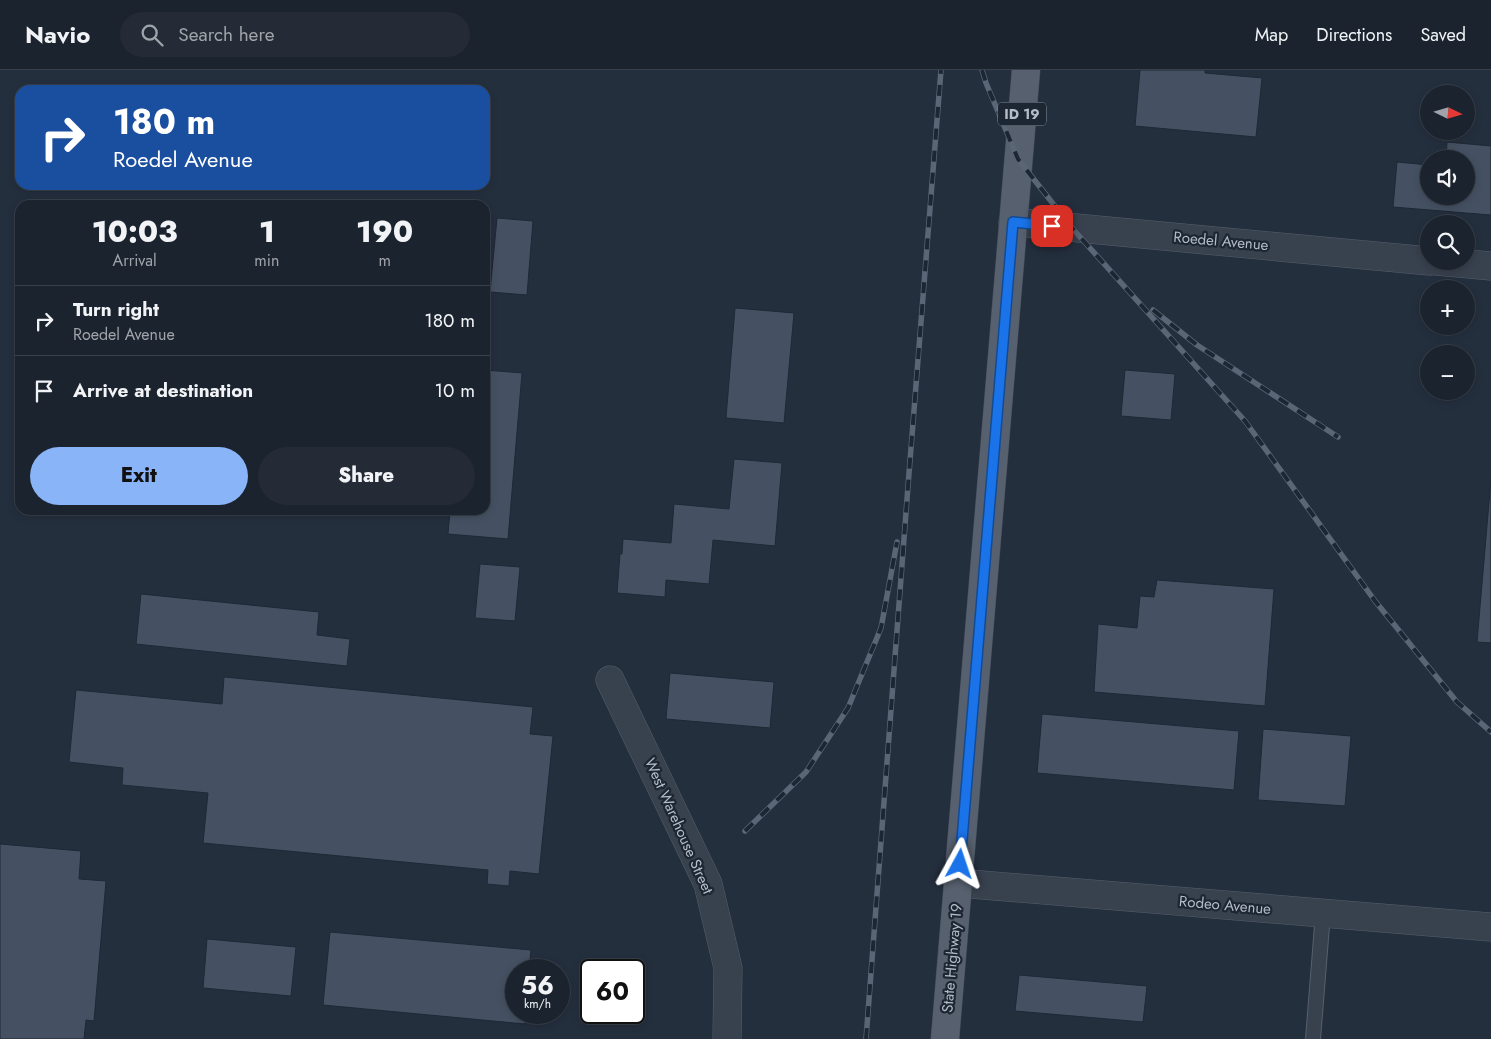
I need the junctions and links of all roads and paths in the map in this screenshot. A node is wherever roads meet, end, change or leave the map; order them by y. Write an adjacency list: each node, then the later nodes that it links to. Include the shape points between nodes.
1 (1026, 70): 2 (main road, State Highway 19 / ID 19)
2 (1013, 222): 3 (street, Roedel Avenue); 7 (main road, State Highway 19 / ID 19)
3 (1420, 259)
4 (1475, 265): 5 (street)
5 (1491, 266)
6 (610, 680): 10 (street, West Warehouse Street, via 708,884 728,968)
7 (958, 883): 8 (street, Rodeo Avenue); 11 (main road, State Highway 19 / ID 19)
8 (1323, 913): 9 (street, Rodeo Avenue); 12 (lane)
9 (1491, 927)
10 (728, 1039)
11 (945, 1039)
12 (1313, 1039)

